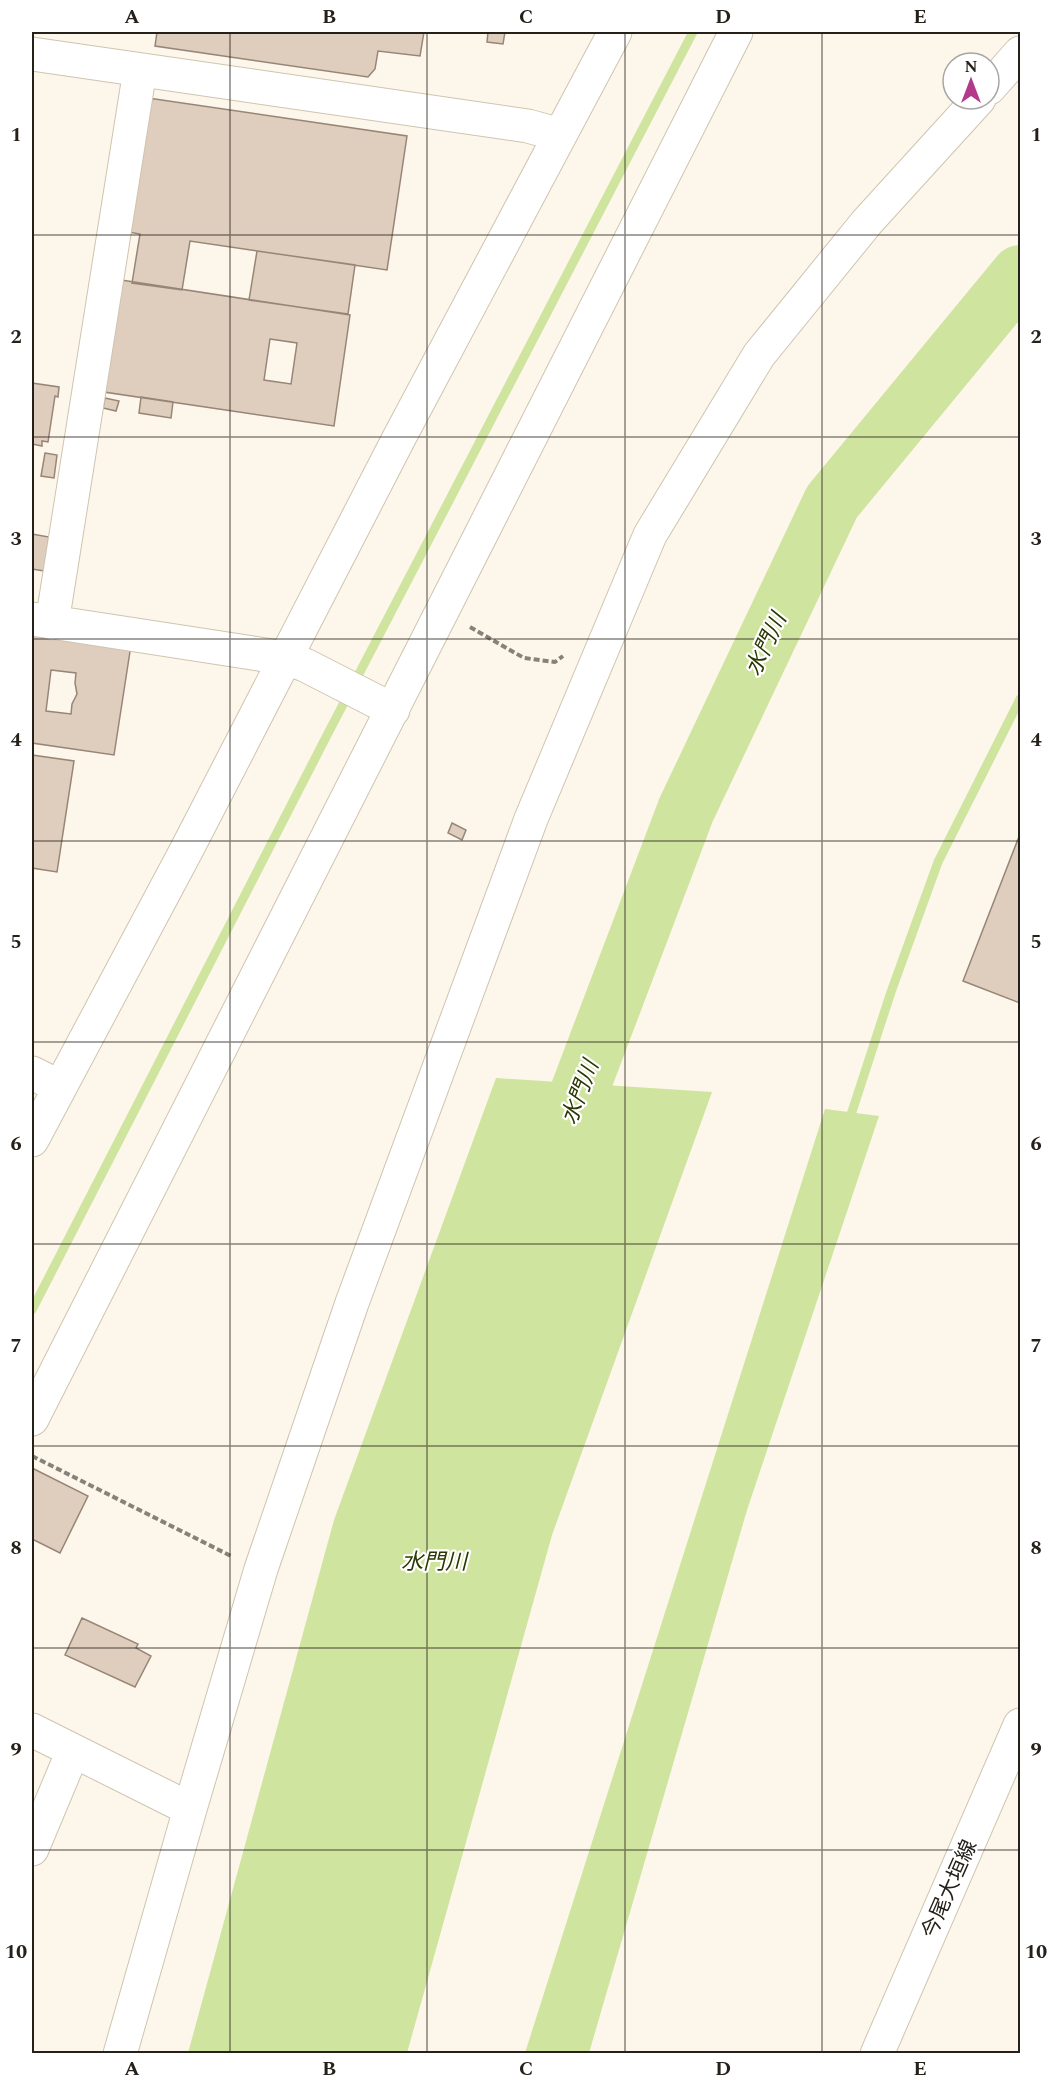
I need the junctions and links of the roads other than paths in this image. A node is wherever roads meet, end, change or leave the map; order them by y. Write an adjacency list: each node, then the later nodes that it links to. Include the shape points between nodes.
1 (615, 32): 8 (street)
2 (736, 32): 11 (street, via 443,612)
3 (1020, 53): 6 (street)
4 (32, 54): 5 (street)
5 (140, 70): 8 (street, via 528,126); 9 (street)
6 (1001, 74)
7 (968, 111): 18 (street, via 867,222 759,355 650,535 531,819 352,1303 261,1569)
8 (560, 135): 10 (street, via 399,438)
9 (42, 621): 10 (street)
10 (295, 662): 11 (street); 12 (street)
11 (386, 706): 14 (street)
12 (46, 1080): 13 (street)
13 (32, 1140)
14 (32, 1419)
15 (1020, 1725): 21 (street, 今尾大垣線)
16 (32, 1730): 17 (street)
17 (73, 1751): 18 (street); 19 (street)
18 (190, 1809): 20 (street)
19 (32, 1849)
20 (120, 2054)
21 (877, 2054)

